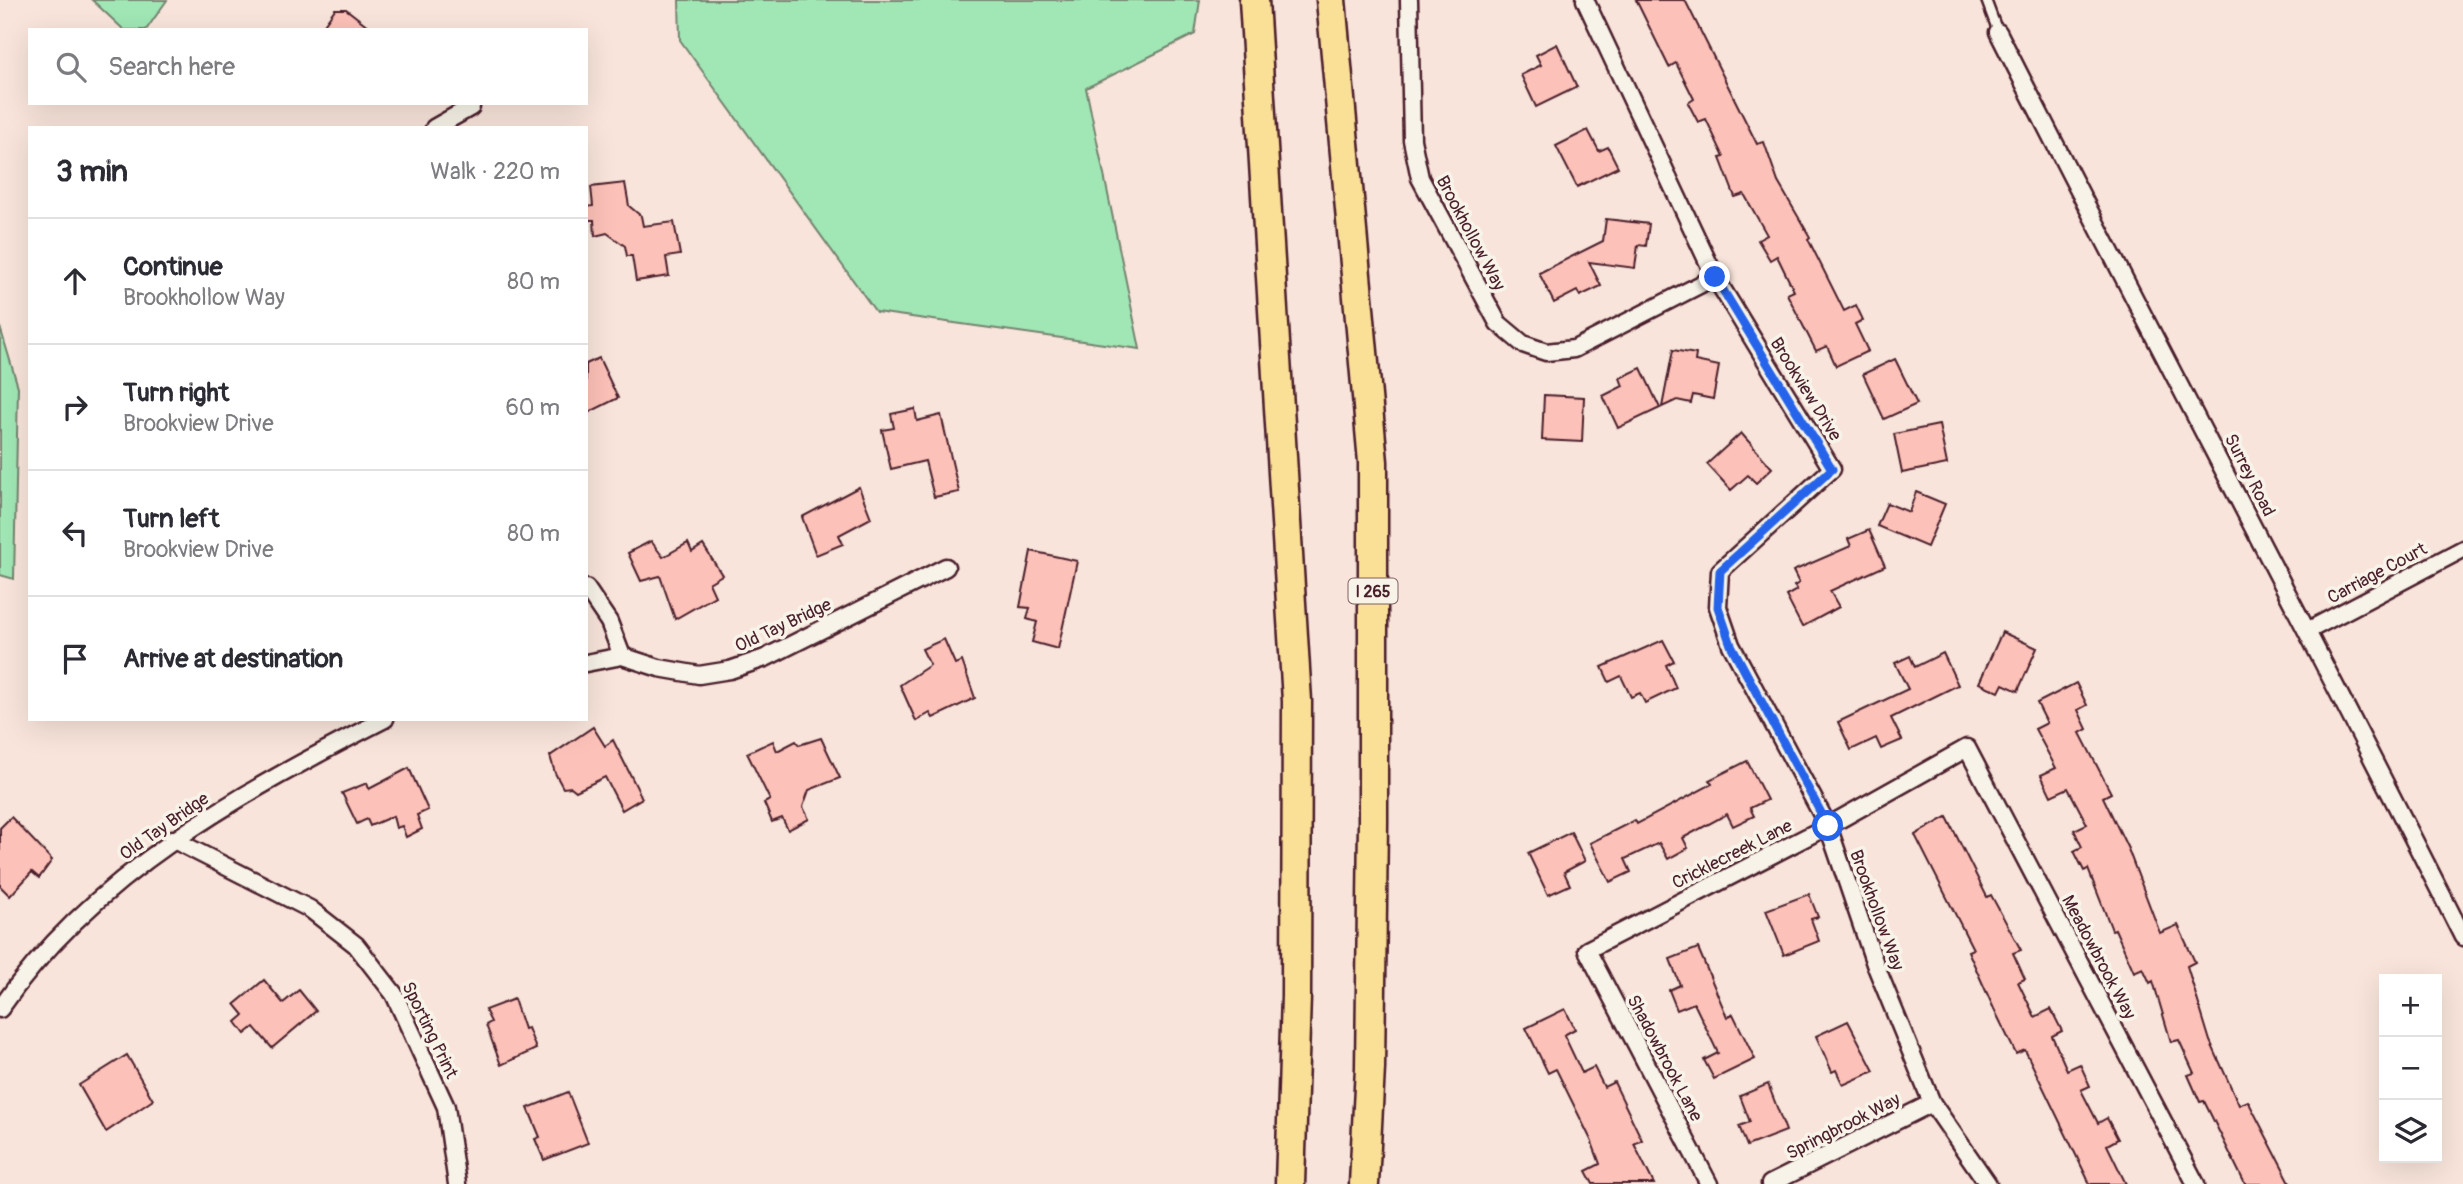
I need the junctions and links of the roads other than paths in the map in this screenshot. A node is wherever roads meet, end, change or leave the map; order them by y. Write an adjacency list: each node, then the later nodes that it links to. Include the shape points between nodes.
1 (1254, 0): 26 (highway, via 1297,701)
2 (1331, 0): 27 (highway, I 265, via 1373,462 1370,1068)
3 (1409, 0): 9 (street, Brookhollow Way, via 1412,140 1420,178 1498,323 1523,344 1546,352 1574,349)
4 (1585, 0): 9 (street, Brookview Drive)
5 (1986, 0): 6 (lane)
6 (1998, 32): 14 (street, Surrey Road)
7 (471, 107): 8 (street)
8 (438, 126)
9 (1715, 277): 13 (street, Brookview Drive, via 1832,469 1720,571)
10 (2463, 549): 14 (street, Carriage Court)
11 (946, 567): 15 (street, Old Tay Bridge, via 765,658 730,670 699,675)
12 (588, 591): 15 (street, via 609,622)
13 (1718, 607): 19 (street, Brookhollow Way, via 1731,645)
14 (2309, 630): 21 (street, Surrey Road)
15 (622, 656): 16 (street, Old Tay Bridge)
16 (588, 663)
17 (381, 721): 20 (street, Old Tay Bridge, via 289,768)
18 (1967, 748): 19 (street, Cricklecreek Lane); 31 (street, Meadowbrook Way)
19 (1828, 826): 22 (street, Cricklecreek Lane); 24 (street, Brookhollow Way, via 1875,964)
20 (173, 839): 23 (street, Old Tay Bridge, via 78,918); 25 (street, Sporting Print, via 310,909 356,945 394,994 446,1107)
21 (2463, 937)
22 (1587, 950): 28 (street, Shadowbrook Lane)
23 (0, 1009)
24 (1933, 1103): 29 (street, Springbrook Way); 30 (street, Brookhollow Way)
25 (457, 1184)
26 (1290, 1184)
27 (1364, 1184)
28 (1709, 1184)
29 (1770, 1184)
30 (1988, 1184)
31 (2196, 1184)

